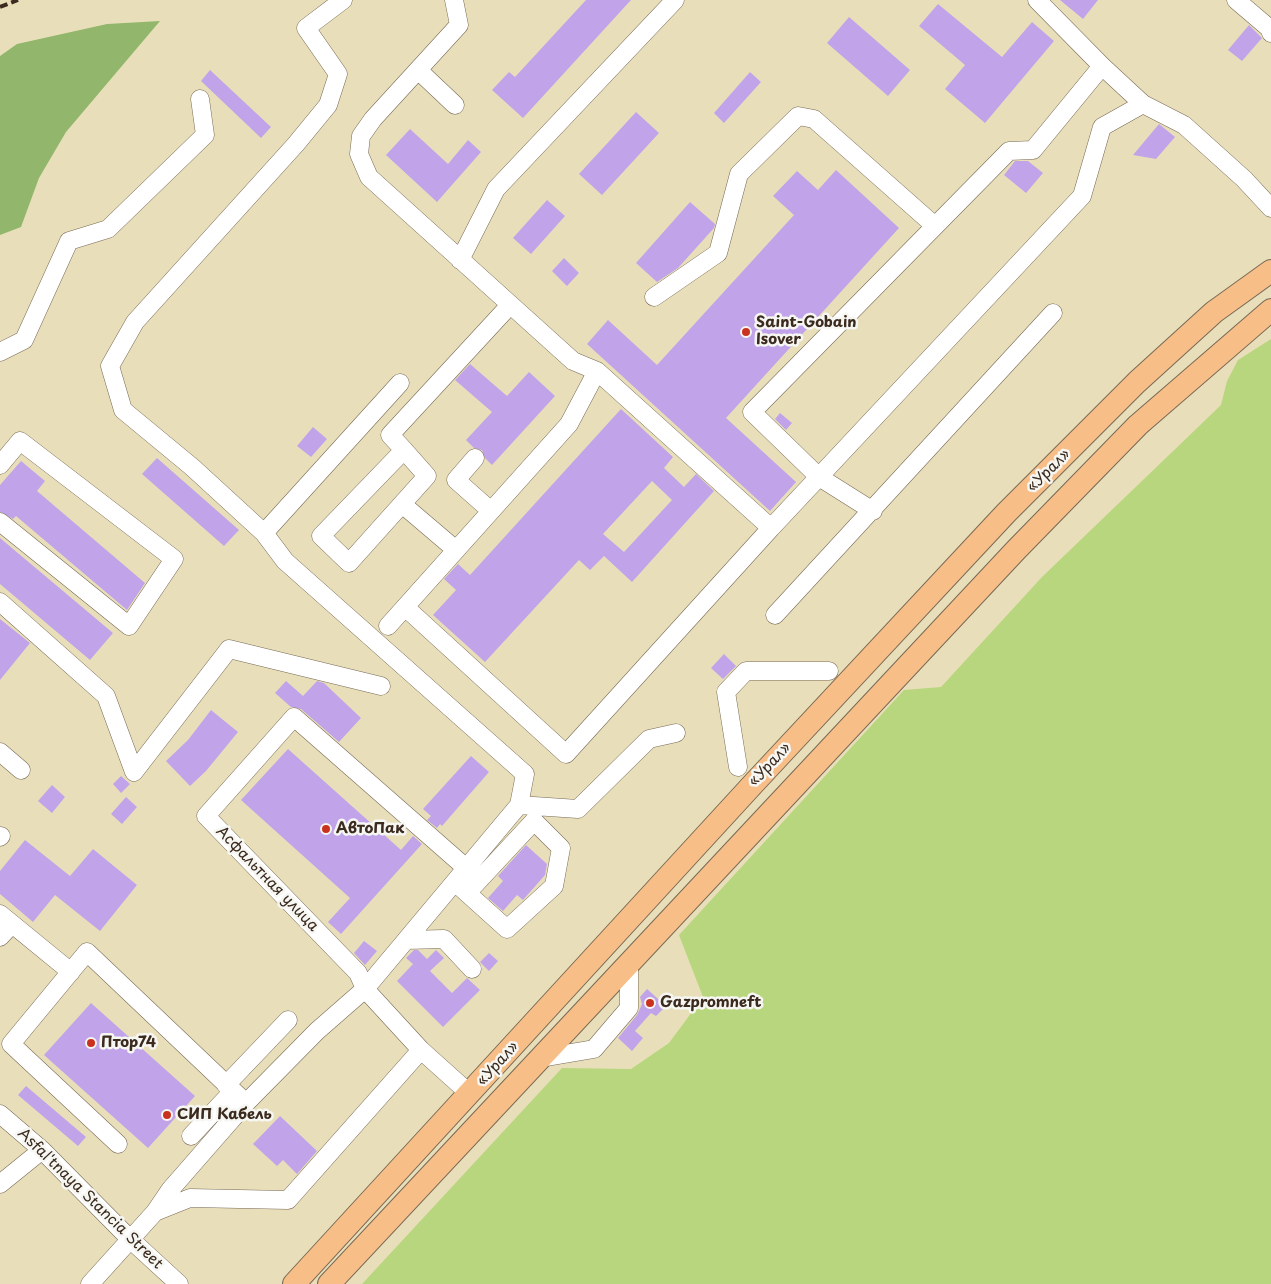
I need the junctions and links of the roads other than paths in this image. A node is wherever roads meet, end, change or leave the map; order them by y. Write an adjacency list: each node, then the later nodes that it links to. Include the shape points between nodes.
1 (343, 0): 36 (street, via 306,28 338,74 328,105 135,322 110,366 123,410)
2 (454, 0): 8 (street, via 459,25)
3 (675, 0): 15 (street, via 496,190)
4 (1038, 0): 7 (street)
5 (1236, 0): 6 (street)
6 (1271, 33)
7 (1102, 66): 10 (street); 13 (street, via 1033,150 1009,151)
8 (418, 70): 11 (street); 15 (street, via 373,120 362,136 359,154 369,177)
9 (200, 99): 24 (street, via 205,135 108,229 69,241 24,340)
10 (1143, 104): 12 (street, via 1184,125); 30 (street, via 1102,127 1082,196)
11 (455, 105)
12 (1271, 208)
13 (935, 226): 18 (street, via 814,119 798,116 739,174 718,253); 30 (street, via 752,412)
14 (1271, 256): 17 (street, via 1265,267)
15 (460, 260): 19 (street)
16 (1271, 271): 17 (main road, «Урал»)
17 (1239, 293): 61 (main road, «Урал», via 1137,382 1006,513 754,782)
18 (654, 297)
19 (510, 305): 25 (street, via 573,361); 27 (street, via 390,436)
20 (1271, 310): 23 (main road, «Урал»)
21 (1053, 313): 33 (street)
22 (1271, 320): 23 (street)
23 (1222, 351): 53 (main road, «Урал», via 1138,425 1016,550)
24 (0, 352)
25 (597, 371): 32 (street, via 569,424); 35 (street)
26 (400, 382): 36 (street)
27 (404, 450): 31 (street, via 428,476); 31 (street, via 321,536 349,562)
28 (475, 458): 32 (street, via 456,480)
29 (0, 465): 34 (street, via 20,441 174,559 129,626)
30 (819, 477): 33 (street); 35 (street)
31 (402, 504): 37 (street)
32 (491, 511): 37 (street)
33 (873, 511): 40 (street)
34 (0, 522)
35 (771, 528): 39 (street, via 566,754)
36 (264, 533): 48 (street, via 285,561 525,774)
37 (456, 550): 39 (street)
38 (0, 602): 43 (street, via 106,696 134,772 229,649)
39 (405, 607): 41 (street)
40 (774, 615)
41 (388, 626)
42 (829, 671): 46 (street, via 746,671 726,692)
43 (381, 686)
44 (676, 733): 48 (street, via 649,739 578,809)
45 (0, 752): 47 (street)
46 (738, 767)
47 (21, 770)
48 (519, 805): 49 (street)
49 (465, 867): 50 (street); 56 (street, Асфальтная улица, via 294,717 206,816 358,973)
50 (461, 887): 50 (street, via 507,929 554,886 561,848 534,822); 52 (street)
51 (4, 925): 55 (street)
52 (406, 940): 54 (street, via 444,938); 56 (street)
53 (629, 963): 59 (main road, «Урал»); 59 (street, via 629,1008 594,1049)
54 (472, 969)
55 (71, 972): 60 (street, via 87,952); 65 (street, via 11,1044)
56 (365, 989): 58 (street, Асфальтная улица); 62 (street, via 317,1031)
57 (288, 1020): 60 (street)
58 (421, 1050): 61 (street, Асфальтная улица); 68 (street, via 288,1200 190,1198)
59 (541, 1058): 73 (main road, «Урал»)
60 (230, 1088): 62 (street); 64 (street)
61 (470, 1094): 70 (main road, «Урал»)
62 (246, 1103): 68 (street, via 170,1190)
63 (0, 1114): 66 (street, Asfal'tnaya Stancia Street)
64 (192, 1136)
65 (118, 1144)
66 (42, 1150): 67 (street); 69 (street, Asfal'tnaya Stancia Street)
67 (0, 1183)
68 (155, 1212): 69 (street)
69 (130, 1239): 71 (street); 72 (street, Asfal'tnaya Stancia Street)
70 (295, 1282)
71 (90, 1284)
72 (179, 1284)
73 (329, 1284)

